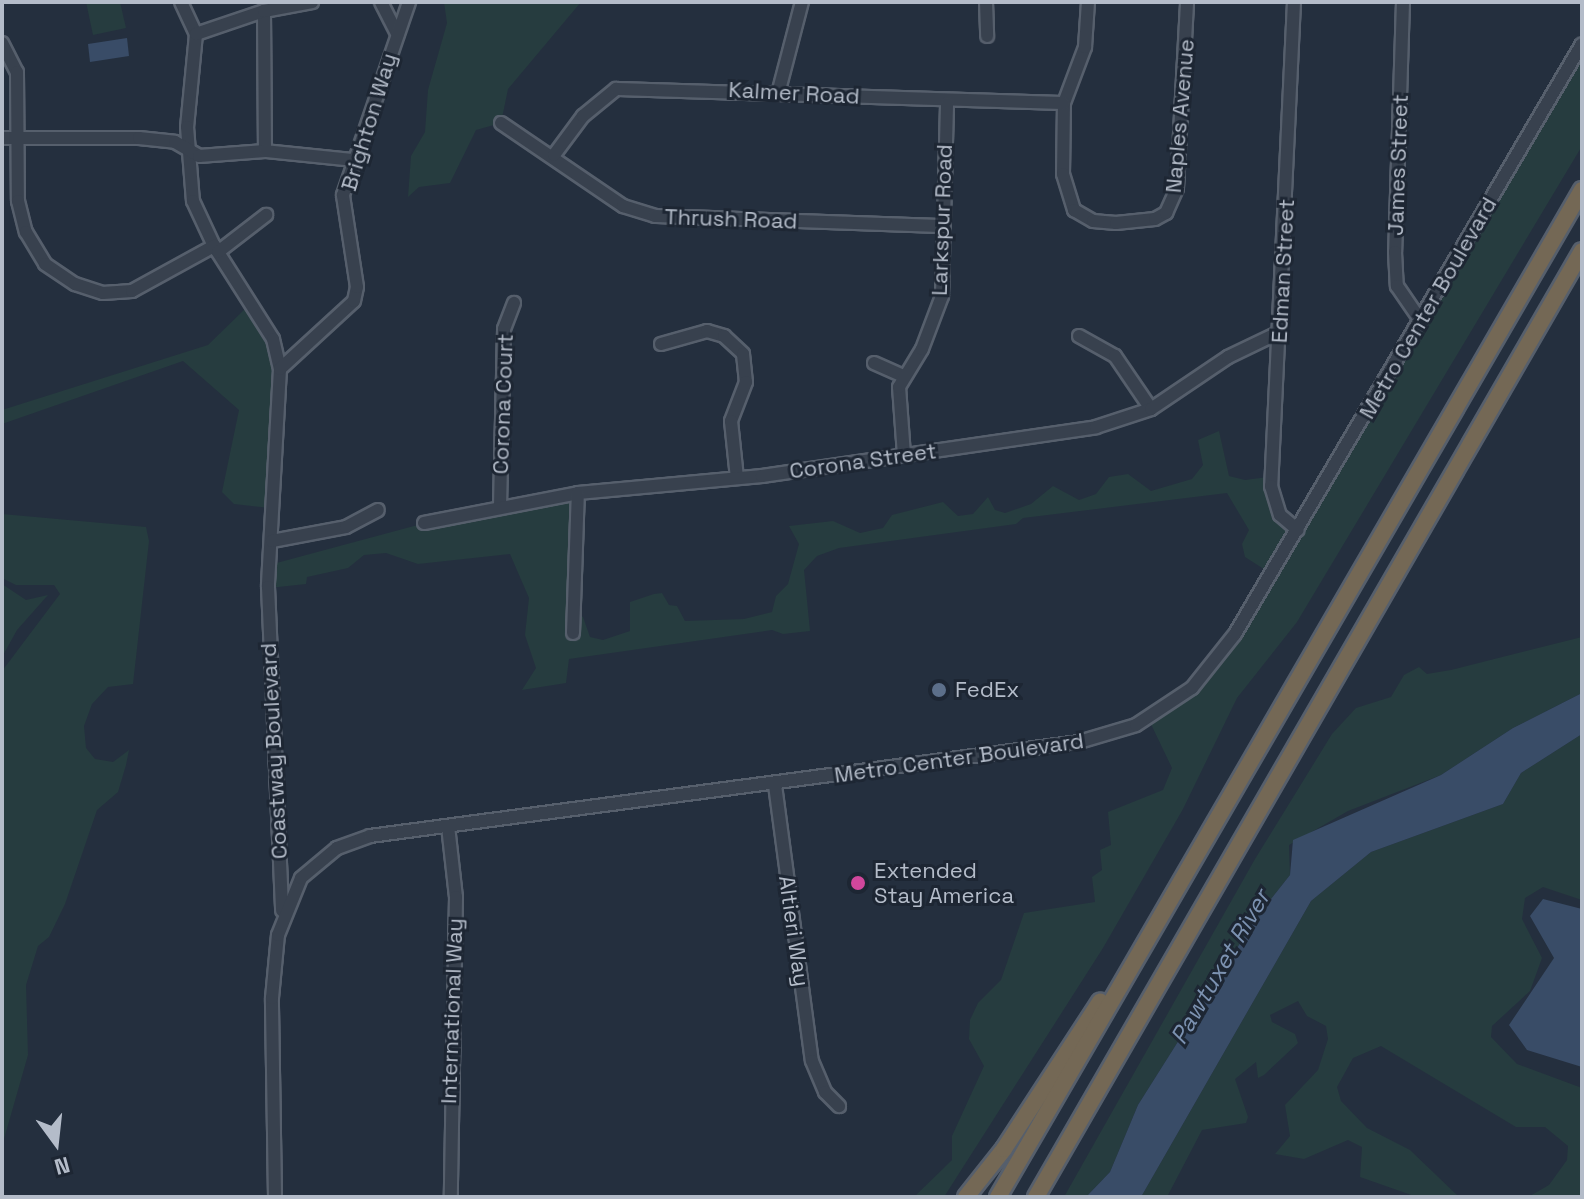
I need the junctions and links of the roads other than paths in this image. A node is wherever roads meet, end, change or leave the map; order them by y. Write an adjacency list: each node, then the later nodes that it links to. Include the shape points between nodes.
1 (181, 2): 12 (street)
2 (312, 2): 11 (street)
3 (381, 2): 13 (street, Brighton Way)
4 (409, 2): 13 (street, Brighton Way)
5 (802, 2): 17 (street)
6 (986, 2): 14 (street)
7 (1088, 2): 19 (street, via 1085,47)
8 (1187, 2): 19 (street, Naples Avenue, via 1177,188 1166,213 1116,223 1093,221 1074,210 1063,174)
9 (1294, 2): 34 (street, Edman Street)
10 (1403, 2): 33 (street, James Street, via 1395,252 1397,286)
11 (264, 11): 12 (street); 23 (street)
12 (196, 34): 24 (street)
13 (397, 34): 26 (street, Brighton Way)
14 (987, 36)
15 (2, 43): 21 (street, via 17,72)
16 (1582, 44): 33 (street, Metro Center Boulevard)
17 (779, 90): 18 (street, Kalmer Road); 25 (street, Kalmer Road, via 616,89 583,116)
18 (947, 103): 19 (street, Kalmer Road); 29 (street, Larkspur Road)
19 (1064, 103)
20 (501, 123): 25 (street, Thrush Road)
21 (17, 136): 22 (street); 24 (street, via 139,138 175,142); 30 (street, via 18,201 26,232 45,264 75,284 103,293 132,291)
22 (2, 138)
23 (265, 151): 24 (street, via 199,156); 26 (street)
24 (187, 152): 30 (street, via 193,201)
25 (554, 155): 29 (street, Thrush Road, via 623,206 655,216)
26 (354, 160): 38 (street, Brighton Way, via 343,195 357,287 354,301)
27 (1582, 190): 52 (highway)
28 (266, 215): 30 (street)
29 (941, 226): 39 (street, Larkspur Road, via 938,315)
30 (216, 249): 38 (street, via 273,339)
31 (1582, 251): 59 (highway)
32 (514, 303): 44 (street, Corona Court, via 504,329)
33 (1421, 321): 47 (street, Metro Center Boulevard)
34 (1280, 332): 40 (street, Corona Street, via 1228,357); 47 (street, Edman Street, via 1271,486 1280,515)
35 (1079, 336): 40 (street, via 1115,356)
36 (661, 344): 42 (street, via 707,331 724,336 743,354 746,382 731,421)
37 (874, 363): 39 (street)
38 (280, 369): 48 (street, Coastway Boulevard)
39 (903, 376): 41 (street, Larkspur Road, via 897,405)
40 (1151, 409): 41 (street, Corona Street, via 1096,427)
41 (904, 455): 42 (street, Corona Street)
42 (737, 478): 43 (street, Corona Street)
43 (578, 493): 44 (street, Corona Street); 49 (street)
44 (500, 506): 46 (street, Corona Street)
45 (378, 510): 48 (street, via 346,527)
46 (424, 523)
47 (1298, 530): 50 (street, Metro Center Boulevard, via 1215,664 1170,705 1136,725 1079,742 989,757)
48 (272, 541): 53 (street, Coastway Boulevard, via 268,587)
49 (573, 633)
50 (775, 785): 51 (street, Metro Center Boulevard); 54 (street, Altieri Way, via 817,1075)
51 (448, 826): 53 (street, Metro Center Boulevard, via 367,836 337,848 301,878); 56 (street, International Way, via 456,897)
52 (1169, 902): 57 (highway, via 1004,1149); 58 (highway)
53 (283, 915): 55 (street, Metro Center Boulevard, via 272,998)
54 (839, 1106)
55 (275, 1197)
56 (451, 1197)
57 (966, 1197)
58 (998, 1197)
59 (1036, 1197)

